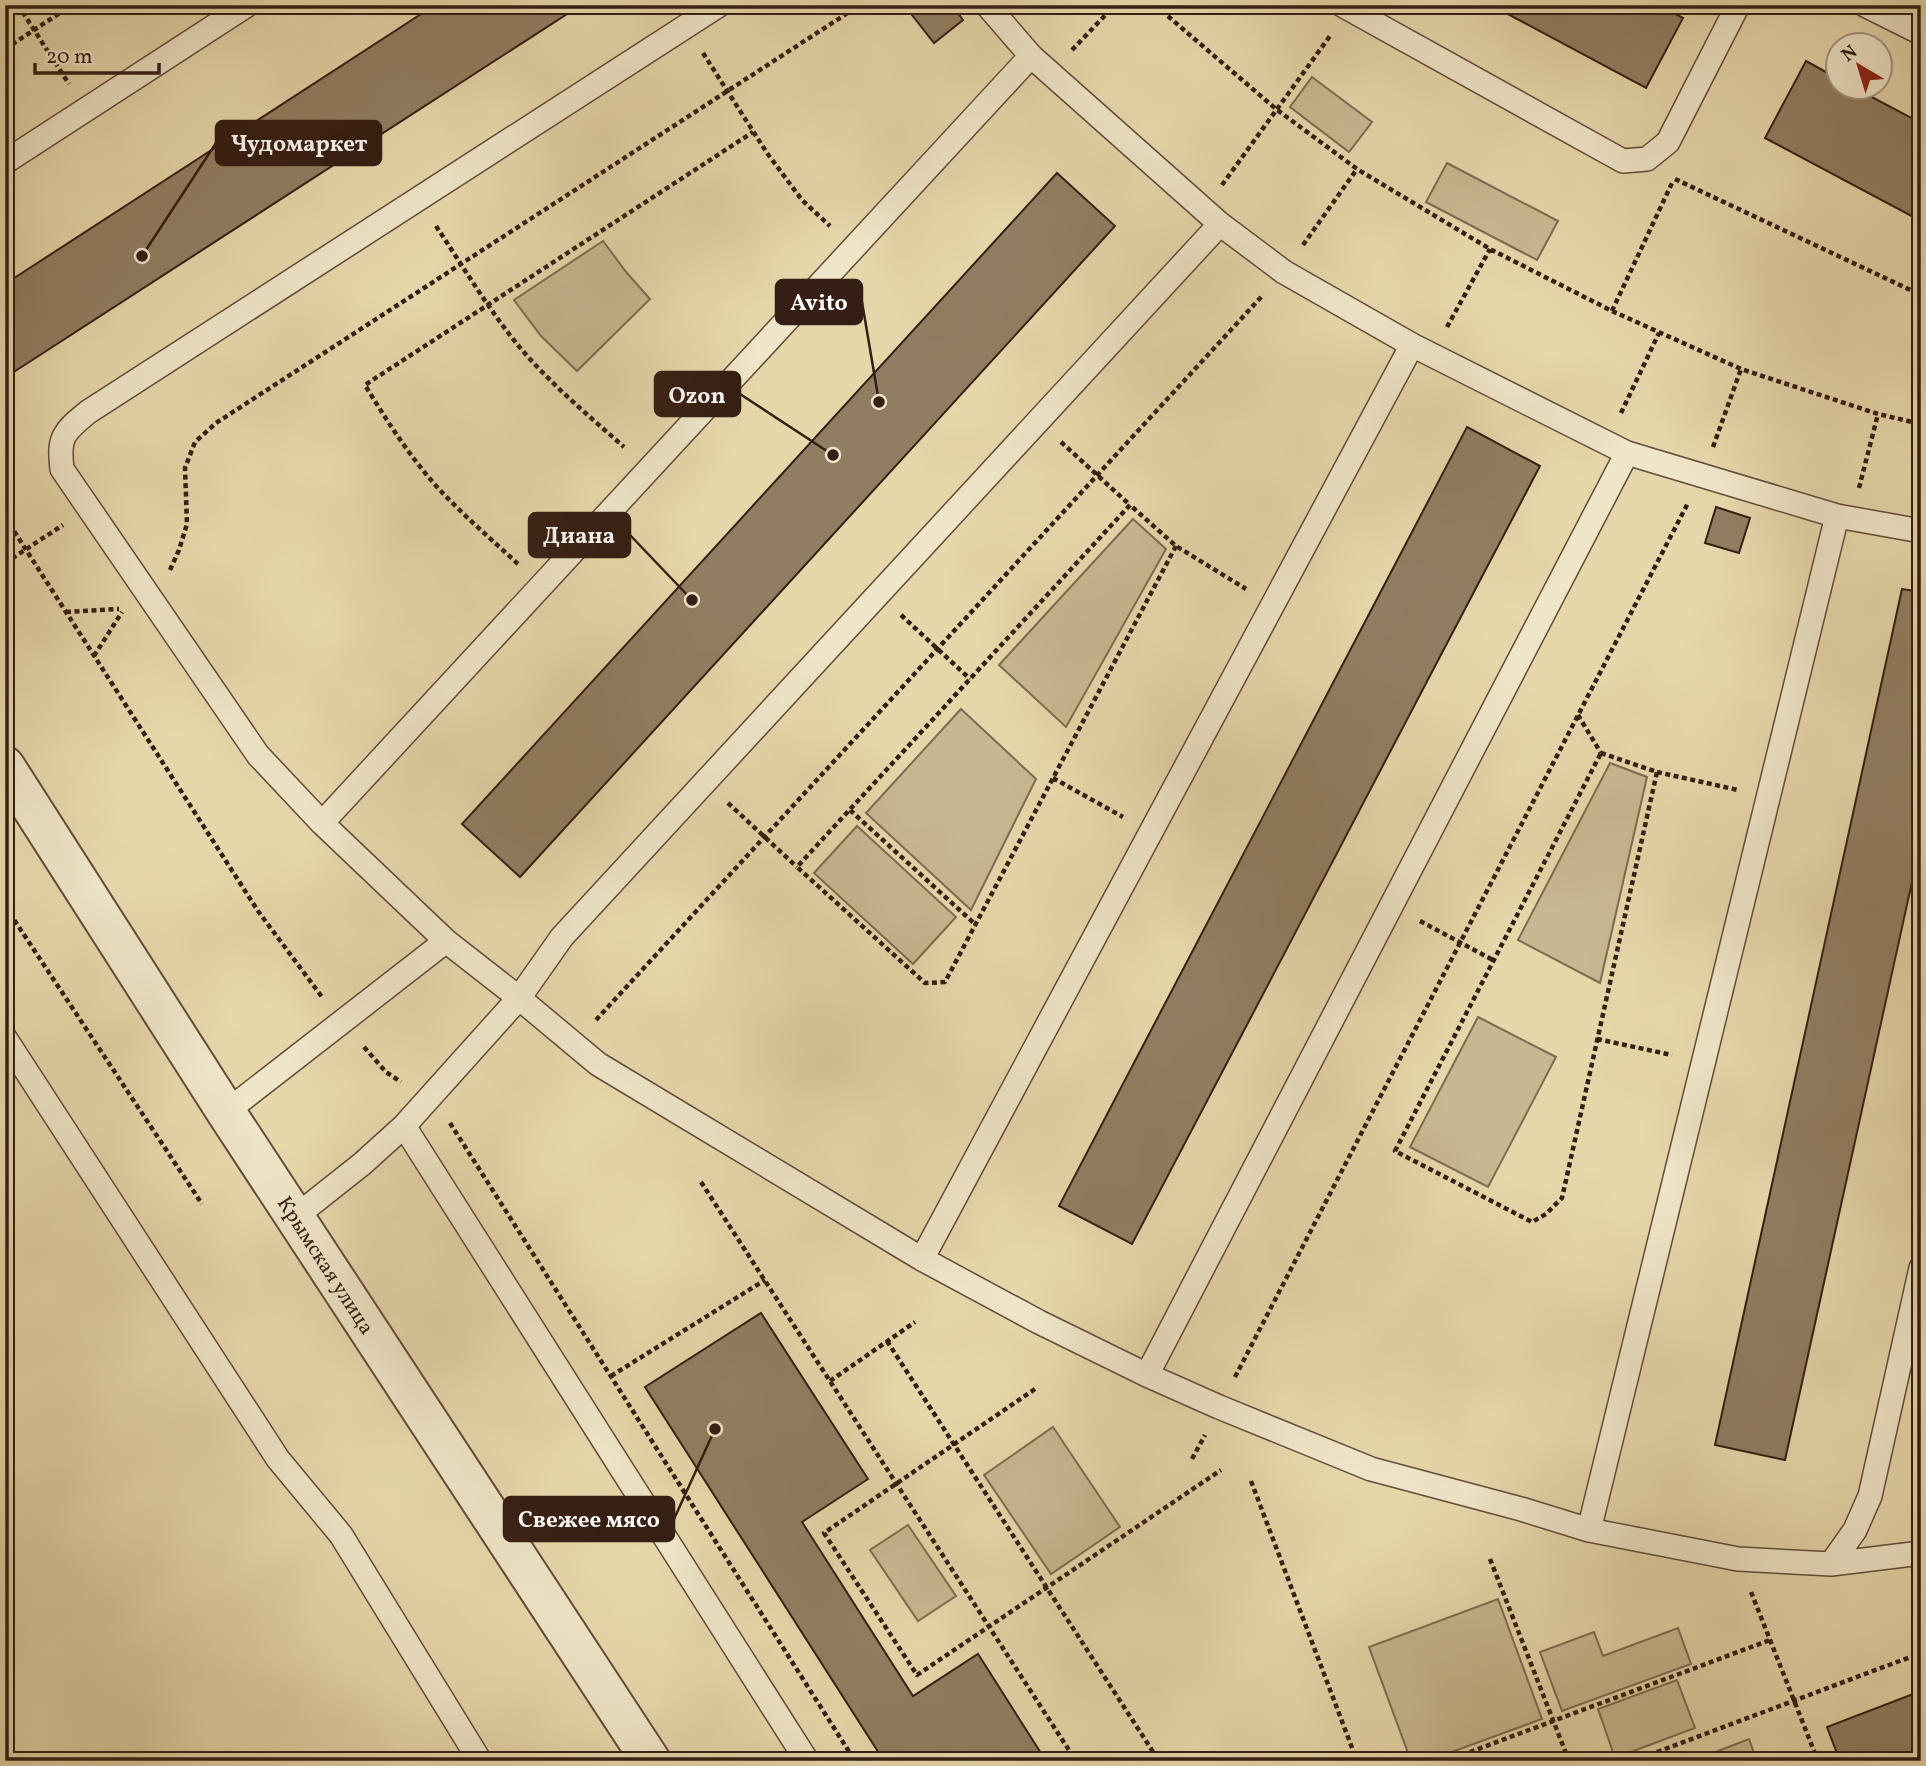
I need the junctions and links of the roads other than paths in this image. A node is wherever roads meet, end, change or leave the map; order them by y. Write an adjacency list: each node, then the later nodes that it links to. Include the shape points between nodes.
1 (247, 5): 9 (lane)
2 (719, 5): 16 (lane, via 68,429 59,448 62,469 258,755)
3 (987, 5): 8 (lane)
4 (1738, 5): 6 (lane, via 1668,142 1647,159 1623,161)
5 (1865, 5): 7 (lane)
6 (1345, 8)
7 (1921, 33)
8 (1031, 56): 10 (lane); 16 (lane)
9 (5, 162)
10 (1212, 217): 11 (lane, via 1284,272); 18 (lane, via 1038,421 562,937)
11 (1422, 350): 12 (lane); 23 (lane, via 1273,605)
12 (1617, 448): 13 (lane); 25 (lane, via 1391,905)
13 (1845, 517): 14 (lane); 26 (lane, via 1769,797)
14 (1921, 531)
15 (5, 766): 20 (street, Крымская улица)
16 (322, 823): 17 (lane)
17 (446, 941): 18 (lane); 20 (lane)
18 (519, 998): 21 (lane); 23 (lane, via 597,1065)
19 (5, 1038): 29 (lane, via 278,1459 341,1535)
20 (226, 1112): 22 (street, Крымская улица)
21 (404, 1126): 22 (lane); 31 (lane)
22 (295, 1217): 30 (street, Крымская улица)
23 (922, 1259): 25 (lane)
24 (1921, 1268): 28 (lane, via 1870,1496 1855,1530)
25 (1147, 1375): 26 (lane, via 1371,1469)
26 (1588, 1530): 28 (lane, via 1738,1559)
27 (1921, 1553): 28 (lane)
28 (1831, 1564)
29 (480, 1761)
30 (651, 1761)
31 (807, 1761)

